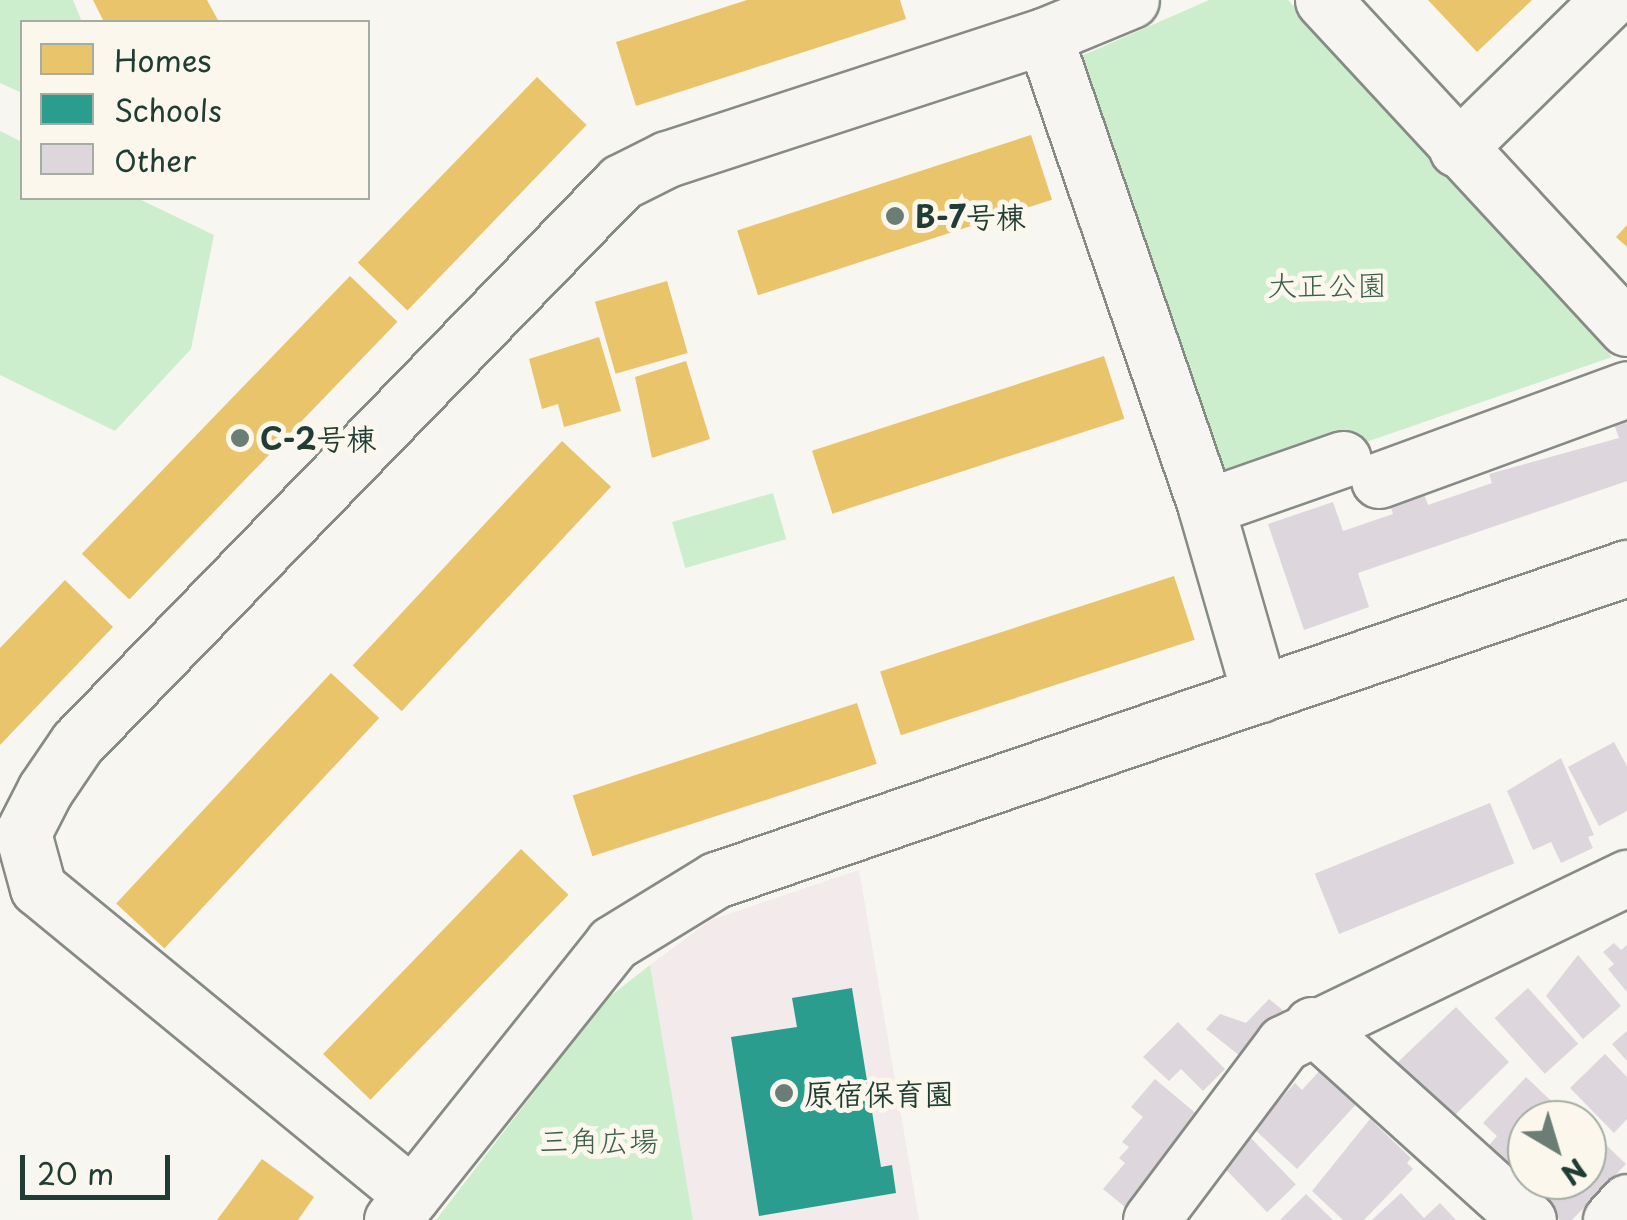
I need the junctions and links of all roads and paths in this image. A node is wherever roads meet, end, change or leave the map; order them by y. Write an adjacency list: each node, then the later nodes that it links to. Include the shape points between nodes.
1 (1131, 0): 4 (street)
2 (1324, 0): 5 (street)
3 (1608, 0): 5 (street)
4 (1044, 36): 8 (street); 14 (street, via 667,159 621,182 77,744 46,790 23,834 38,888)
5 (1458, 149): 6 (street)
6 (1627, 328)
7 (1627, 389): 8 (street, via 1361,470)
8 (1206, 506): 10 (street)
9 (1627, 568): 10 (street)
10 (1260, 694): 14 (street, via 734,873 655,912 613,944)
11 (1627, 878): 12 (street)
12 (1312, 1025): 15 (street, via 1284,1043); 16 (street)
13 (1627, 1202): 17 (street)
14 (402, 1208)
15 (1157, 1217)
16 (1528, 1220)
17 (1610, 1220)

